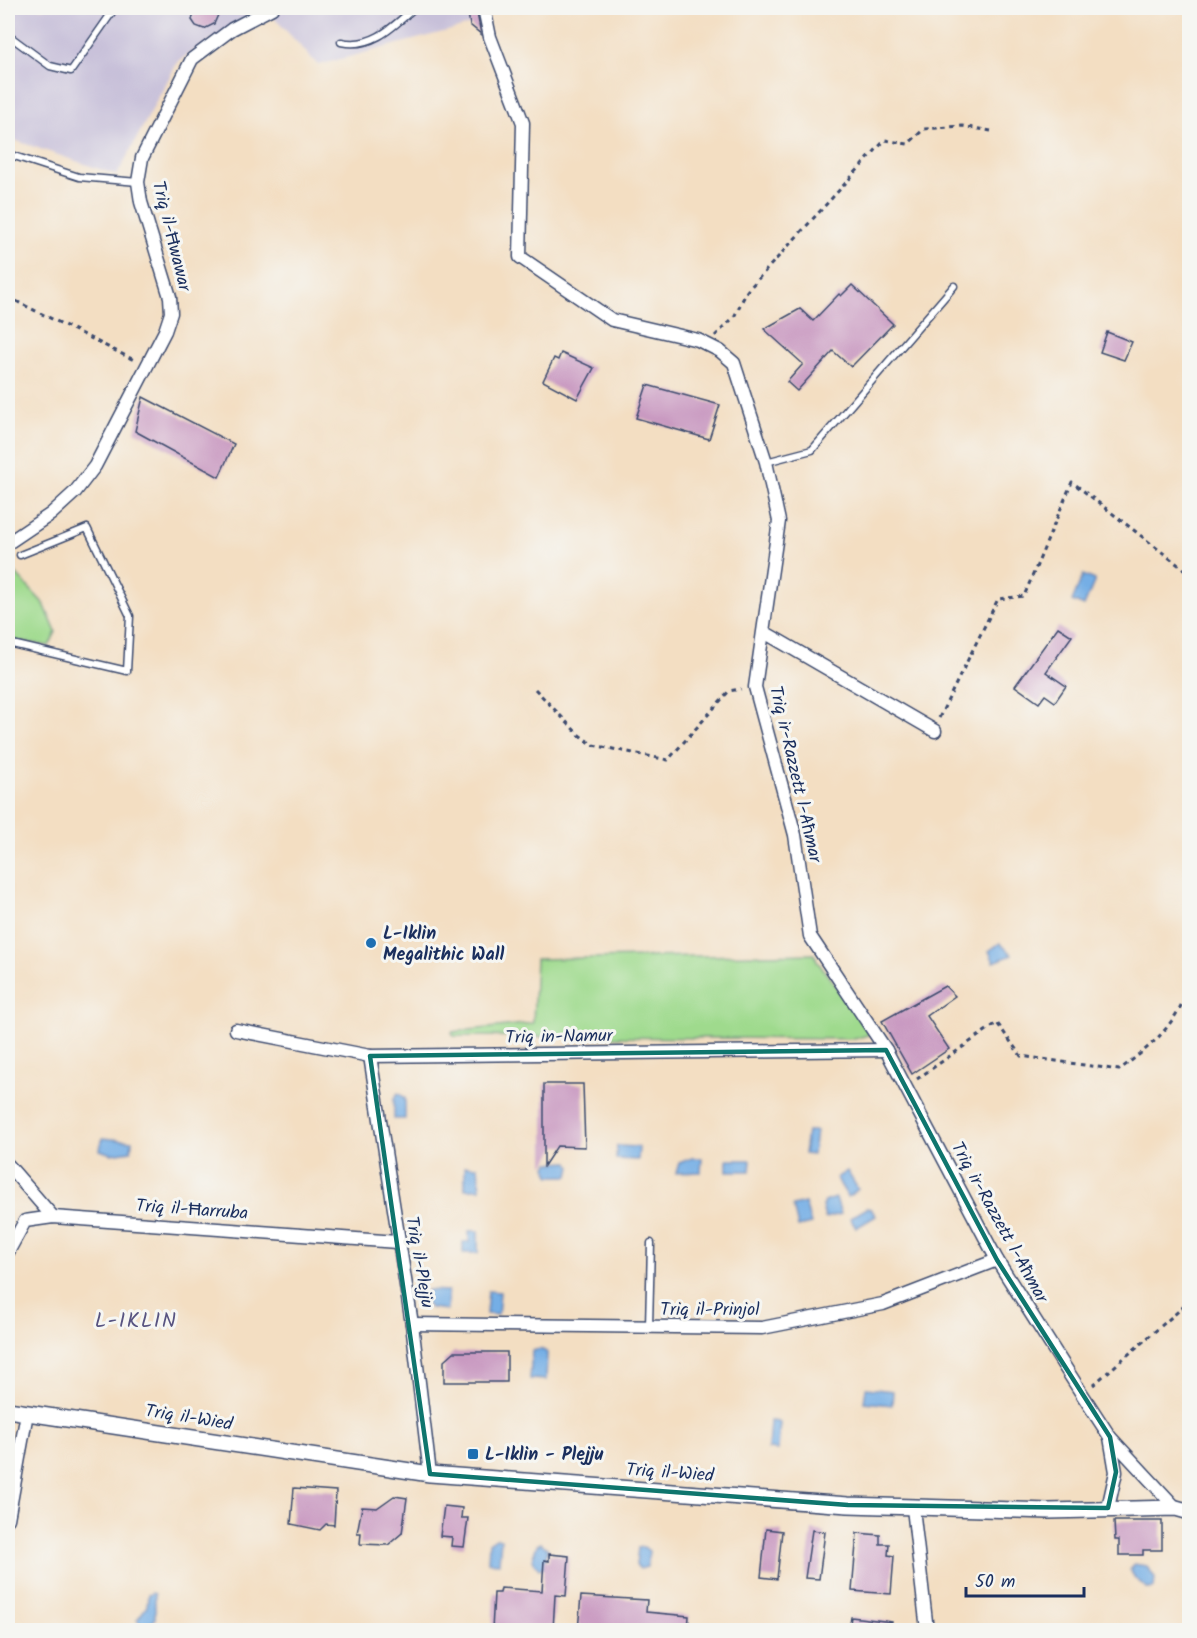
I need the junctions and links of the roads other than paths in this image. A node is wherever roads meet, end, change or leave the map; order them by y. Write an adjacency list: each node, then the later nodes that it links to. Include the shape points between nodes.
1 (115, 8): 5 (lane, via 71,71 50,66)
2 (272, 8): 8 (street, Triq il-Ħwawar, via 232,29 192,59 142,158)
3 (414, 8): 6 (lane, via 387,32 356,46)
4 (484, 8): 10 (street, Triq ir-Razzett l-Aħmar, via 490,37 523,123 520,256 612,320 704,343 720,351 734,363)
5 (8, 35)
6 (341, 42)
7 (8, 154): 8 (lane, via 79,177)
8 (138, 182): 11 (street, Triq il-Ħwawar, via 170,297 171,313 165,332 95,466 51,514)
9 (954, 286): 10 (lane, via 812,450)
10 (766, 462): 13 (street, Triq ir-Razzett l-Aħmar, via 779,521)
11 (8, 543)
12 (20, 555): 14 (lane, via 87,528 130,616 127,671)
13 (764, 632): 15 (street); 17 (street, Triq ir-Razzett l-Aħmar, via 755,687 795,835 810,936)
14 (8, 643)
15 (935, 731)
16 (236, 1030): 18 (street, Triq in-Namur)
17 (886, 1050): 18 (street, Triq in-Namur); 24 (street, Triq ir-Razzett l-Aħmar)
18 (370, 1056): 21 (street, Triq il-Plejju)
19 (8, 1165): 20 (street)
20 (53, 1218): 21 (street, Triq il-Ħarruba); 23 (street, Triq il-Ħarruba, via 25,1221)
21 (397, 1242): 25 (street, Triq il-Plejju)
22 (651, 1243): 26 (lane)
23 (8, 1252)
24 (997, 1260): 26 (street, Triq il-Prinjol, via 883,1304 762,1328); 29 (street, Triq ir-Razzett l-Aħmar)
25 (412, 1324): 26 (street, Triq il-Prinjol); 30 (street, Triq il-Plejju)
26 (649, 1327)
27 (8, 1410): 28 (street, Triq il-Wied)
28 (27, 1413): 30 (street, Triq il-Wied); 34 (street)
29 (1110, 1437): 32 (street, Triq ir-Razzett l-Aħmar, via 1116,1472); 33 (street, Triq ir-Razzett l-Aħmar)
30 (430, 1474): 31 (street, Triq il-Wied)
31 (913, 1508): 32 (street, Triq il-Wied); 35 (street)
32 (1108, 1508): 33 (street, Triq il-Wied)
33 (1183, 1510)
34 (8, 1519)
35 (927, 1630)

